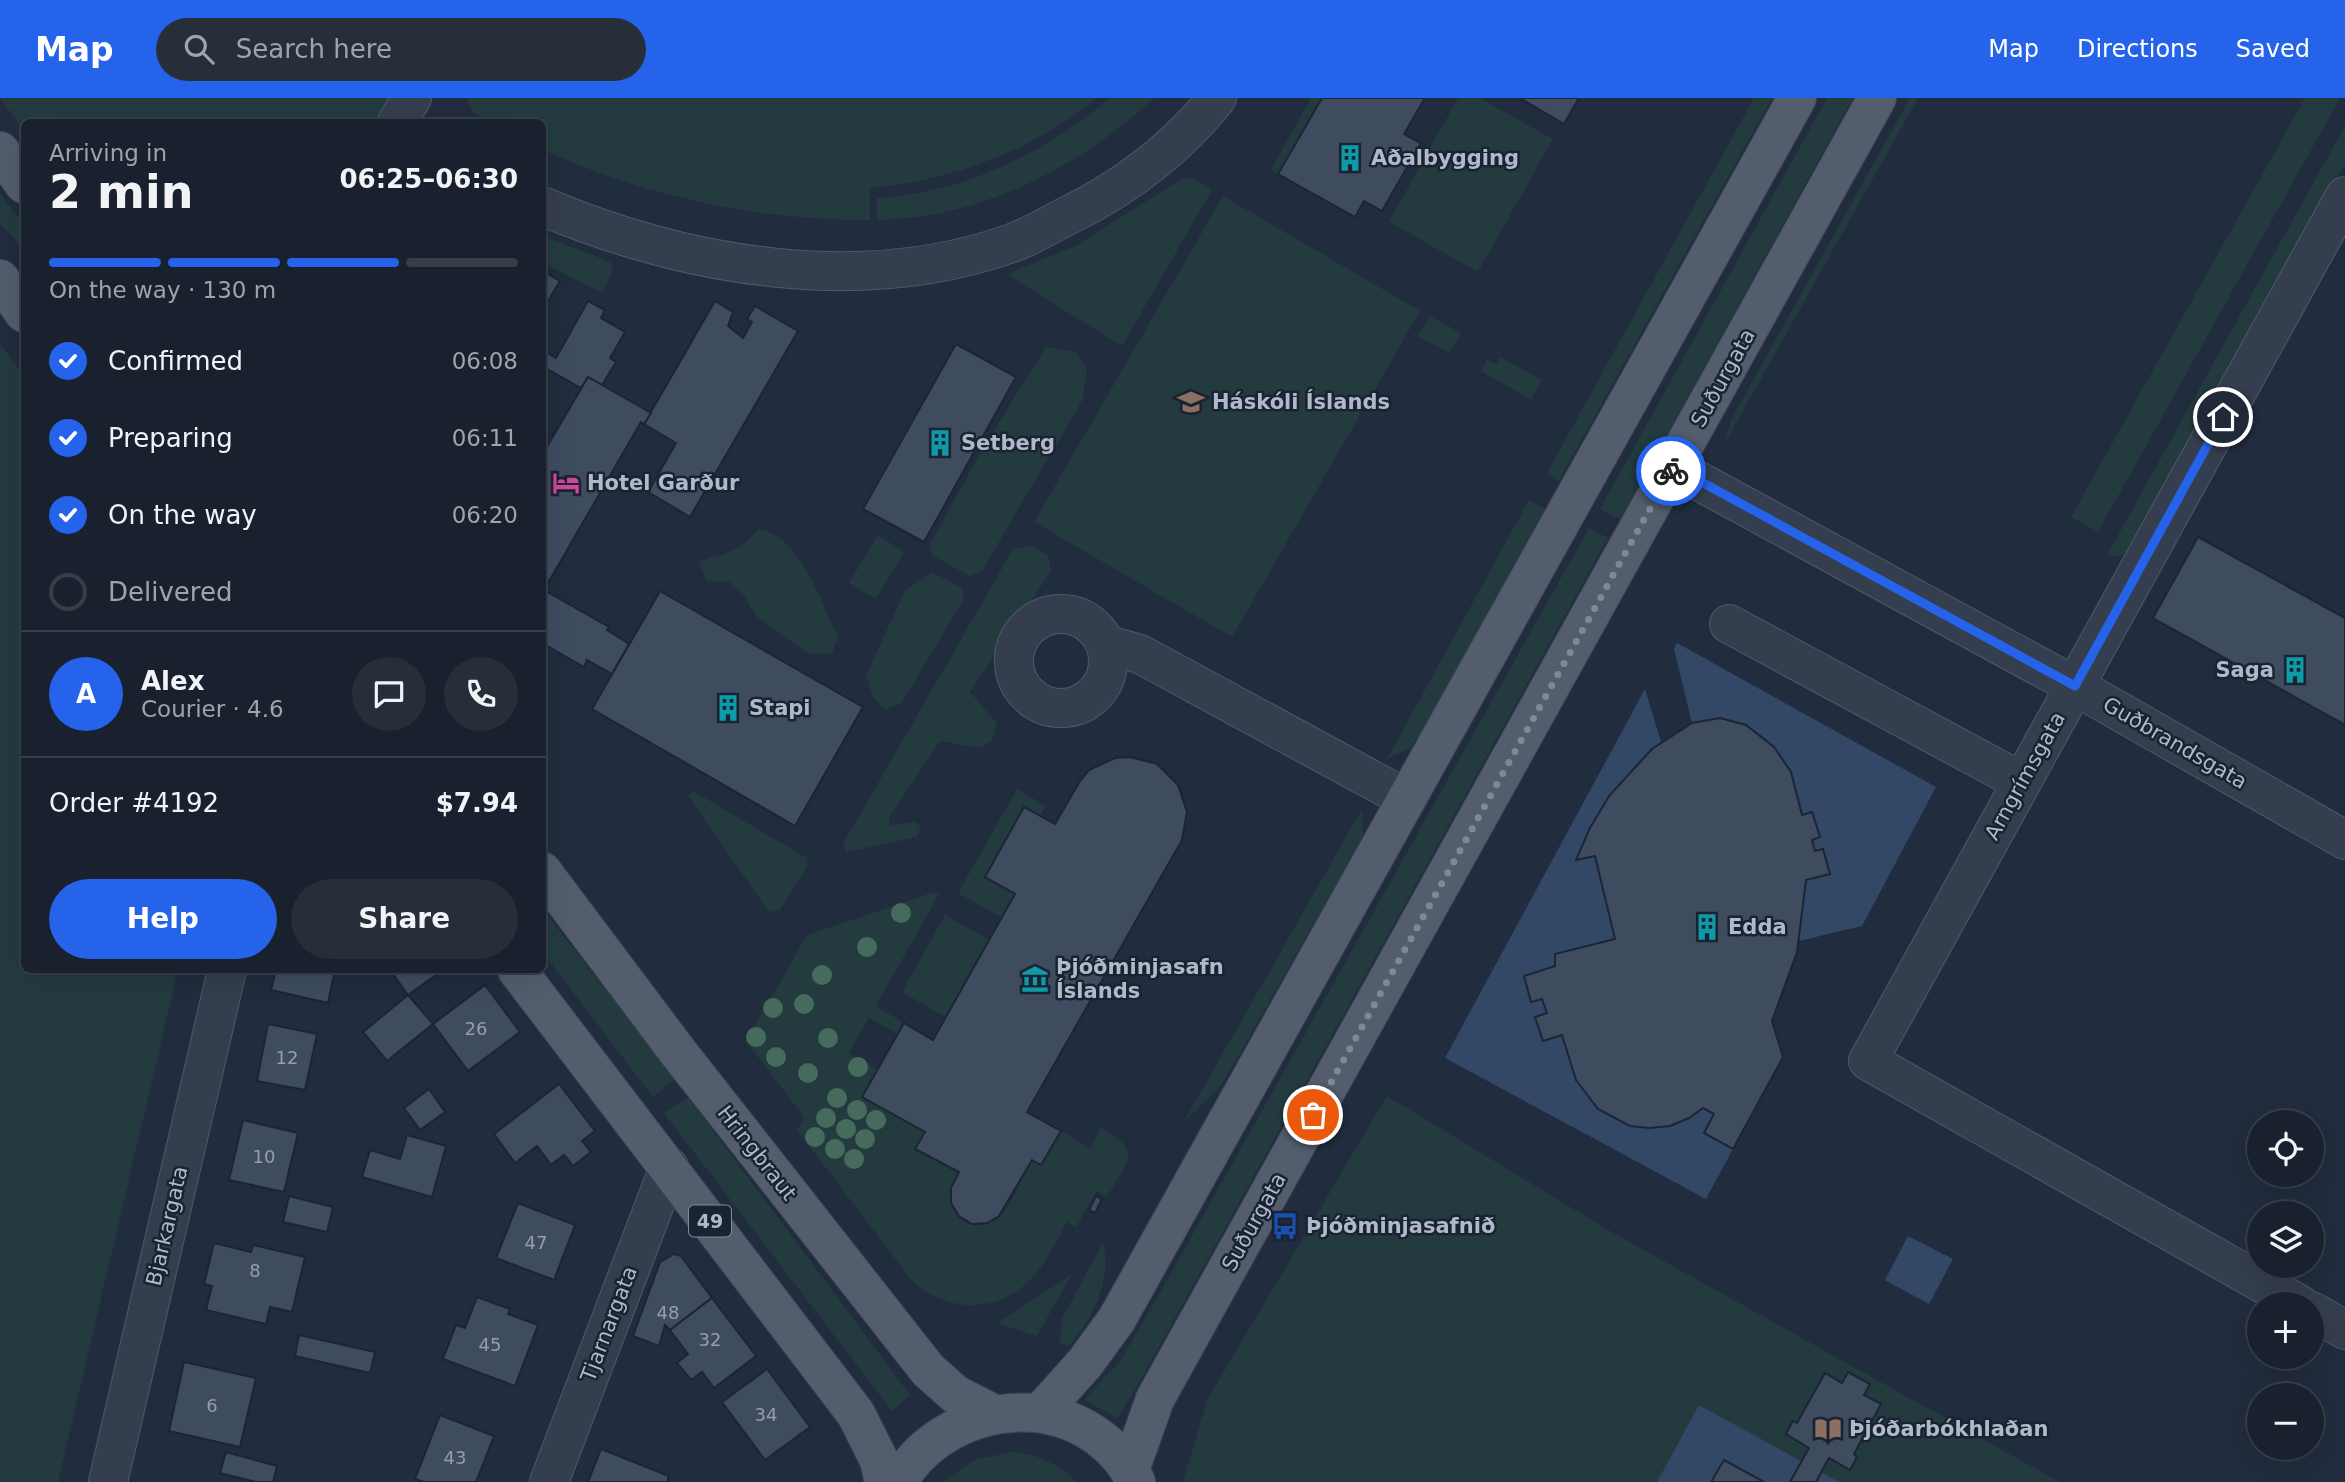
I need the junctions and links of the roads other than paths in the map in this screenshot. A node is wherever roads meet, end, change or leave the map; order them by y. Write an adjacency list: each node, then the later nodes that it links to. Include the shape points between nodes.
1 (412, 98): 5 (street)
2 (1217, 98): 9 (street, via 1155,163 1099,200 1013,243 925,265 838,272 753,264 656,247)
3 (1797, 98): 19 (main road)
4 (1877, 98): 14 (main road, Suðurgata)
5 (399, 119)
6 (0, 151): 7 (main road)
7 (21, 180)
8 (2345, 196): 17 (street, Arngrímsgata)
9 (546, 207)
10 (0, 251): 11 (main road)
11 (21, 269)
12 (0, 279): 13 (main road)
13 (21, 309)
14 (1674, 467): 17 (street, Guðbrandsgata); 30 (main road, Suðurgata, via 1155,1399)
15 (1729, 624): 18 (street)
16 (1105, 644): 19 (street, via 1140,654)
17 (2075, 686): 18 (street, Arngrímsgata); 20 (street, Guðbrandsgata)
18 (2022, 782): 25 (street, Arngrímsgata, via 1868,1061)
19 (1406, 799): 29 (main road, via 1117,1319)
20 (2345, 840)
21 (546, 876): 28 (main road, Hringbraut, via 928,1370 956,1394)
22 (226, 973): 31 (street, Bjarkargata)
23 (519, 973): 24 (main road, 49)
24 (669, 1167): 32 (street, Tjarnargata); 33 (main road, 49, via 856,1414 880,1460)
25 (2278, 1292)
26 (2324, 1318): 27 (street)
27 (2345, 1330)
28 (992, 1413): 29 (main road); 34 (main road, via 937,1436 909,1462)
29 (1040, 1413): 30 (main road, via 1074,1424 1105,1443)
30 (1133, 1476)
31 (108, 1482)
32 (549, 1482)
33 (884, 1482)
34 (898, 1482)

